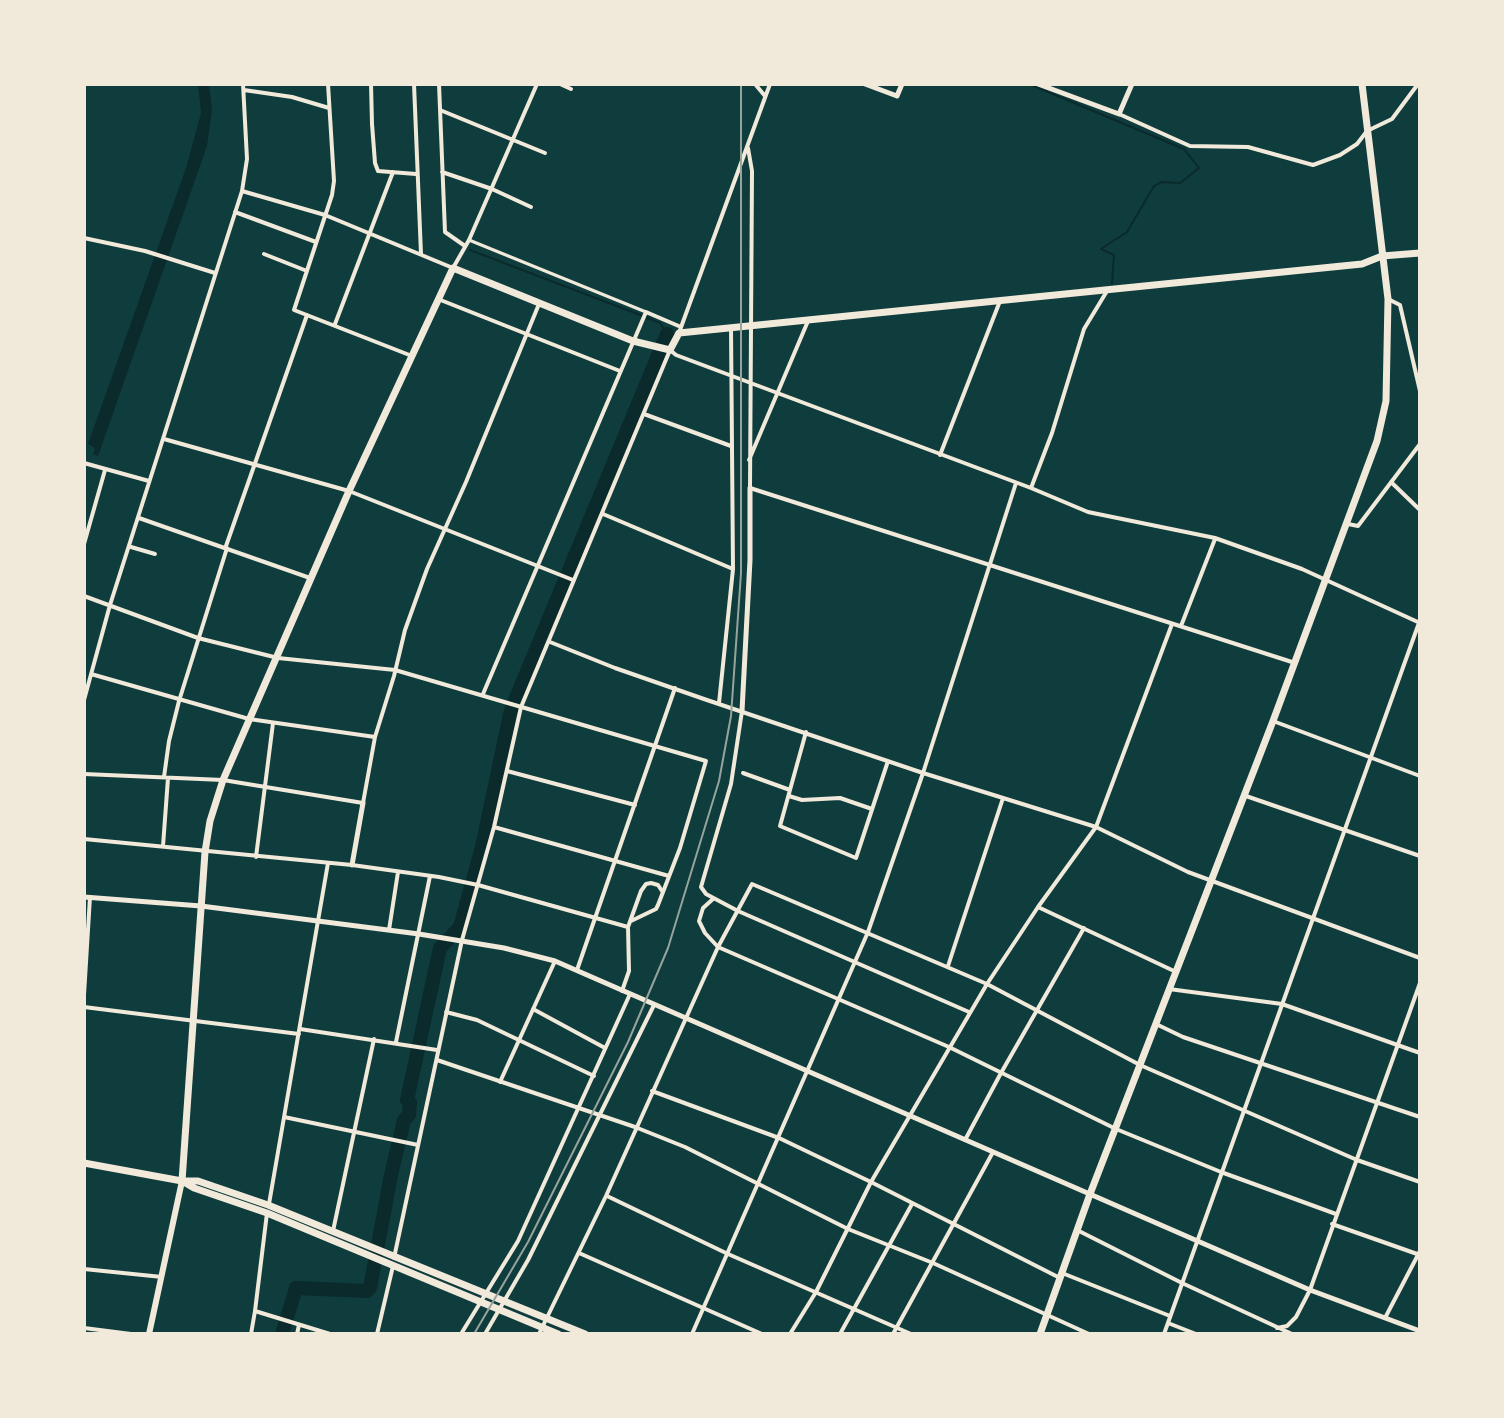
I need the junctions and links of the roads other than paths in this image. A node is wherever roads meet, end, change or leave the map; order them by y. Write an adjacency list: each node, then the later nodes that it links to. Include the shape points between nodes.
1 (328, 84): 18 (street)
2 (371, 84): 25 (street, via 375,163 378,171)
3 (414, 84): 27 (street)
4 (439, 84): 19 (street)
5 (537, 84): 22 (street)
6 (560, 84): 16 (street)
7 (755, 84): 17 (street)
8 (770, 84): 17 (street)
9 (865, 84): 10 (street, via 897,96)
10 (902, 84)
11 (1038, 84): 20 (street)
12 (1132, 84): 20 (street)
13 (1362, 84): 21 (highway)
14 (1418, 84): 21 (street, via 1392,119)
15 (244, 87): 18 (street); 29 (street, via 247,159)
16 (571, 89)
17 (765, 96): 23 (street)
18 (329, 108): 32 (street, via 334,181)
19 (440, 110): 22 (street); 26 (street)
20 (1119, 114): 21 (street, via 1190,146 1248,147 1313,165 1357,144)
21 (1367, 131): 41 (highway)
22 (513, 138): 24 (street); 28 (street)
23 (748, 148): 54 (street); 56 (street)
24 (545, 153)
25 (393, 172): 27 (street); 33 (street)
26 (442, 172): 28 (street); 37 (street, via 445,232)
27 (417, 174): 40 (street)
28 (492, 189): 30 (street); 35 (street)
29 (242, 191): 31 (street); 32 (street)
30 (531, 207)
31 (235, 212): 36 (street); 44 (street)
32 (325, 215): 33 (street); 36 (street)
33 (370, 234): 40 (street); 53 (street)
34 (84, 238): 44 (street)
35 (469, 240): 37 (street); 50 (street)
36 (316, 242): 43 (street)
37 (465, 246): 42 (street)
38 (1420, 253): 41 (highway)
39 (264, 254): 43 (street)
40 (421, 254): 42 (street)
41 (1382, 256): 45 (highway, via 1362,264); 47 (highway)
42 (453, 268): 46 (highway); 49 (highway)
43 (307, 271): 51 (street, via 294,310)
44 (215, 273): 67 (street)
45 (1107, 291): 48 (highway); 79 (street, via 1084,329)
46 (438, 299): 57 (street); 60 (highway)
47 (1388, 299): 64 (street, via 1400,305); 84 (highway, via 1386,401)
48 (1001, 300): 52 (highway); 70 (street)
49 (539, 304): 57 (street); 58 (highway)
50 (646, 312): 56 (street); 58 (street)
51 (307, 315): 53 (street); 73 (street)
52 (809, 320): 54 (highway); 65 (street)
53 (335, 324): 60 (street)
54 (751, 326): 55 (highway); 63 (street)
55 (731, 327): 56 (highway); 62 (street)
56 (680, 330): 59 (highway)
57 (526, 335): 61 (street); 85 (street)
58 (633, 341): 59 (highway); 61 (street)
59 (667, 349): 62 (street); 66 (street)
60 (412, 356): 80 (highway)
61 (620, 371): 91 (street)
62 (731, 376): 63 (street); 69 (street)
63 (749, 382): 65 (street); 71 (street)
64 (1420, 391)
65 (778, 393): 70 (street); 71 (street)
66 (644, 414): 69 (street); 82 (street)
67 (164, 439): 73 (street); 75 (street)
68 (1420, 444): 76 (street)
69 (731, 446): 93 (street)
70 (940, 455): 77 (street)
71 (748, 462): 78 (street)
72 (84, 463): 74 (street)
73 (256, 464): 80 (street); 89 (street)
74 (105, 470): 75 (street); 87 (street)
75 (149, 481): 83 (street)
76 (1391, 482): 81 (street); 84 (street, via 1358,526)
77 (1016, 483): 79 (street); 92 (street)
78 (750, 488): 92 (street); 114 (street)
79 (1031, 488): 86 (street, via 1088,512)
80 (349, 491): 85 (street); 94 (highway)
81 (1420, 510)
82 (603, 514): 93 (street); 96 (street)
83 (139, 518): 88 (street); 89 (street)
84 (1347, 524): 95 (highway)
85 (444, 529): 91 (street); 106 (street)
86 (1215, 538): 95 (street); 101 (street)
87 (84, 544)
88 (131, 547): 90 (street); 98 (street)
89 (226, 547): 94 (street); 102 (street)
90 (155, 554)
91 (537, 566): 96 (street); 109 (street)
92 (988, 566): 100 (street); 125 (street)
93 (733, 569): 112 (street)
94 (312, 579): 104 (highway)
95 (1327, 579): 99 (street); 105 (highway)
96 (572, 580): 103 (street)
97 (84, 596): 98 (street)
98 (110, 605): 102 (street); 107 (street)
99 (1419, 622): 121 (street)
100 (1172, 624): 101 (street); 138 (street)
101 (1181, 626): 105 (street)
102 (198, 638): 104 (street); 111 (street)
103 (550, 642): 108 (street); 113 (street)
104 (278, 658): 106 (street); 115 (highway)
105 (1295, 663): 116 (highway)
106 (395, 670): 109 (street); 119 (street)
107 (91, 674): 110 (street); 111 (street)
108 (675, 688): 112 (street); 120 (street)
109 (483, 694): 113 (street)
110 (84, 700)
111 (179, 701): 115 (street); 128 (street)
112 (719, 703): 114 (street)
113 (521, 707): 120 (street); 123 (street)
114 (742, 711): 118 (street); 155 (street, via 731,784 701,887)
115 (249, 719): 117 (street); 129 (highway)
116 (1273, 721): 121 (street); 132 (highway)
117 (273, 723): 119 (street); 130 (street)
118 (806, 732): 122 (street); 131 (street)
119 (375, 737): 134 (street)
120 (656, 746): 135 (street); 150 (street, via 706,761)
121 (1370, 758): 127 (street); 139 (street)
122 (888, 761): 125 (street); 136 (street)
123 (507, 771): 135 (street); 137 (street)
124 (743, 773): 131 (street)
125 (923, 773): 133 (street); 166 (street)
126 (84, 774): 128 (street)
127 (1420, 776)
128 (166, 778): 129 (street); 141 (street)
129 (223, 780): 130 (street); 142 (highway)
130 (265, 787): 134 (street); 144 (street)
131 (789, 793): 136 (street, via 802,800 840,798); 136 (street, via 780,826 856,858)
132 (1243, 795): 139 (street); 151 (highway)
133 (1003, 798): 138 (street); 173 (street)
134 (363, 803): 147 (street)
135 (635, 805): 145 (street)
136 (872, 810)
137 (494, 827): 145 (street); 152 (street)
138 (1096, 827): 151 (street); 157 (street)
139 (1343, 830): 143 (street); 160 (street)
140 (84, 839): 141 (street)
141 (163, 846): 142 (street)
142 (205, 852): 144 (street); 156 (highway)
143 (1420, 856)
144 (256, 857): 146 (street)
145 (615, 860): 150 (street); 159 (street)
146 (328, 863): 147 (street); 161 (street)
147 (352, 865): 148 (street)
148 (398, 872): 149 (street); 165 (street)
149 (430, 876): 152 (street); 167 (street)
150 (670, 877): 153 (street)
151 (1211, 881): 160 (street); 175 (highway)
152 (478, 885): 159 (street); 168 (street)
153 (662, 894): 162 (street, via 656,909); 162 (street, via 658,885 646,884)
154 (87, 897): 156 (street); 181 (street)
155 (713, 899): 158 (street); 169 (street, via 699,921)
156 (201, 906): 161 (street); 191 (highway)
157 (1038, 907): 164 (street); 177 (street)
158 (738, 911): 166 (street, via 752,884); 169 (street); 172 (street)
159 (596, 920): 163 (street); 174 (street)
160 (1312, 920): 170 (street); 183 (street)
161 (317, 921): 165 (street); 193 (street)
162 (631, 921): 163 (street)
163 (628, 927): 179 (street, via 629,971)
164 (1084, 928): 175 (street); 187 (street)
165 (389, 930): 167 (street)
166 (868, 932): 172 (street); 173 (street)
167 (419, 934): 168 (street); 195 (street)
168 (462, 940): 171 (street); 188 (street)
169 (718, 947): 182 (street); 190 (street)
170 (1420, 958)
171 (555, 961): 174 (street); 186 (street)
172 (854, 962): 182 (street); 189 (street)
173 (948, 966): 177 (street)
174 (577, 970): 179 (street)
175 (1177, 972): 178 (highway)
176 (1420, 983): 197 (street)
177 (987, 984): 187 (street); 189 (street)
178 (1169, 989): 183 (street); 192 (highway)
179 (622, 991): 180 (street)
180 (630, 994): 184 (street); 199 (street)
181 (84, 995)
182 (838, 1001): 198 (street); 205 (street)
183 (1282, 1004): 197 (street); 203 (street)
184 (654, 1005): 190 (street); 214 (street)
185 (84, 1007): 191 (street)
186 (533, 1009): 196 (street); 199 (street)
187 (1036, 1011): 204 (street); 206 (street)
188 (446, 1012): 196 (street, via 477,1020); 200 (street)
189 (970, 1012): 198 (street)
190 (686, 1019): 205 (street); 209 (street)
191 (193, 1020): 193 (street); 227 (highway)
192 (1156, 1024): 203 (street); 204 (highway)
193 (299, 1032): 194 (street); 215 (street)
194 (374, 1039): 195 (street); 219 (street)
195 (396, 1042): 200 (street)
196 (518, 1042): 207 (street); 208 (street)
197 (1399, 1045): 201 (street); 210 (street)
198 (949, 1047): 206 (street); 213 (street)
199 (605, 1048): 207 (street)
200 (437, 1050): 202 (street)
201 (1420, 1053)
202 (437, 1060): 208 (street); 222 (street)
203 (1261, 1063): 210 (street); 212 (street)
204 (1140, 1065): 212 (street); 218 (highway)
205 (808, 1072): 213 (street); 220 (street)
206 (1001, 1073): 218 (street); 221 (street)
207 (594, 1076): 211 (street)
208 (500, 1082): 211 (street)
209 (652, 1091): 217 (street); 220 (street)
210 (1376, 1102): 216 (street); 224 (street)
211 (578, 1109): 214 (street); 255 (street, via 518,1241)
212 (1243, 1109): 224 (street); 226 (street)
213 (910, 1115): 221 (street); 228 (street)
214 (600, 1116): 217 (street); 256 (street)
215 (284, 1117): 219 (street); 234 (street)
216 (1420, 1117)
217 (635, 1127): 230 (street); 232 (street)
218 (1116, 1129): 226 (street); 231 (highway)
219 (353, 1130): 222 (street); 240 (street)
220 (779, 1138): 228 (street); 230 (street)
221 (965, 1140): 223 (street)
222 (418, 1145): 246 (street)
223 (993, 1152): 231 (street); 237 (street)
224 (1357, 1160): 229 (street); 235 (street)
225 (84, 1163): 227 (highway)
226 (1221, 1172): 235 (street); 241 (street)
227 (182, 1181): 234 (highway, via 198,1181); 251 (main road)
228 (871, 1182): 233 (street); 238 (street)
229 (1420, 1182)
230 (760, 1183): 238 (street); 245 (street)
231 (1090, 1194): 239 (highway); 241 (street)
232 (606, 1196): 243 (street); 245 (street)
233 (912, 1204): 237 (street); 242 (street)
234 (268, 1209): 240 (highway); 248 (highway); 261 (street)
235 (1336, 1214): 236 (street)
236 (1332, 1224): 244 (street); 253 (street)
237 (954, 1226): 247 (street); 250 (street)
238 (848, 1229): 242 (street); 254 (street)
239 (1077, 1230): 250 (highway); 252 (street)
240 (333, 1231): 246 (highway)
241 (1197, 1241): 252 (street); 253 (street)
242 (888, 1246): 247 (street); 259 (street)
243 (579, 1253): 258 (street); 264 (street)
244 (1420, 1253): 263 (street)
245 (728, 1254): 254 (street); 258 (street)
246 (395, 1256): 248 (street); 255 (highway)
247 (933, 1263): 262 (street); 268 (street)
248 (393, 1266): 257 (highway); 277 (street)
249 (84, 1269): 251 (street)
250 (1061, 1276): 262 (highway); 265 (street)
251 (162, 1277): 273 (main road)
252 (1182, 1283): 265 (street); 270 (street)
253 (1310, 1290): 263 (street); 270 (street, via 1296,1317)
254 (816, 1292): 259 (street); 284 (street)
255 (487, 1294): 256 (highway); 257 (street)
256 (504, 1301): 260 (street); 264 (highway)
257 (481, 1303): 260 (highway); 278 (street)
258 (704, 1307): 282 (street); 283 (street)
259 (854, 1308): 268 (street); 285 (street)
260 (499, 1310): 269 (highway); 279 (street)
261 (255, 1311): 266 (street); 274 (street)
262 (1047, 1315): 288 (highway); 289 (street)
263 (1385, 1318): 271 (street)
264 (547, 1319): 269 (street); 281 (highway)
265 (1169, 1320): 290 (street); 291 (street)
266 (299, 1325): 275 (street); 276 (street)
267 (84, 1328): 272 (street)
268 (897, 1328): 286 (street); 287 (street)
269 (541, 1331): 280 (highway)
270 (1276, 1331): 292 (street)
271 (1420, 1331)
272 (131, 1334)
273 (149, 1334)
274 (251, 1334)
275 (297, 1334)
276 (330, 1334)
277 (377, 1334)
278 (461, 1334)
279 (485, 1334)
280 (558, 1334)
281 (585, 1334)
282 (692, 1334)
283 (762, 1334)
284 (790, 1334)
285 (840, 1334)
286 (893, 1334)
287 (911, 1334)
288 (1040, 1334)
289 (1089, 1334)
290 (1164, 1334)
291 (1196, 1334)
292 (1292, 1334)

